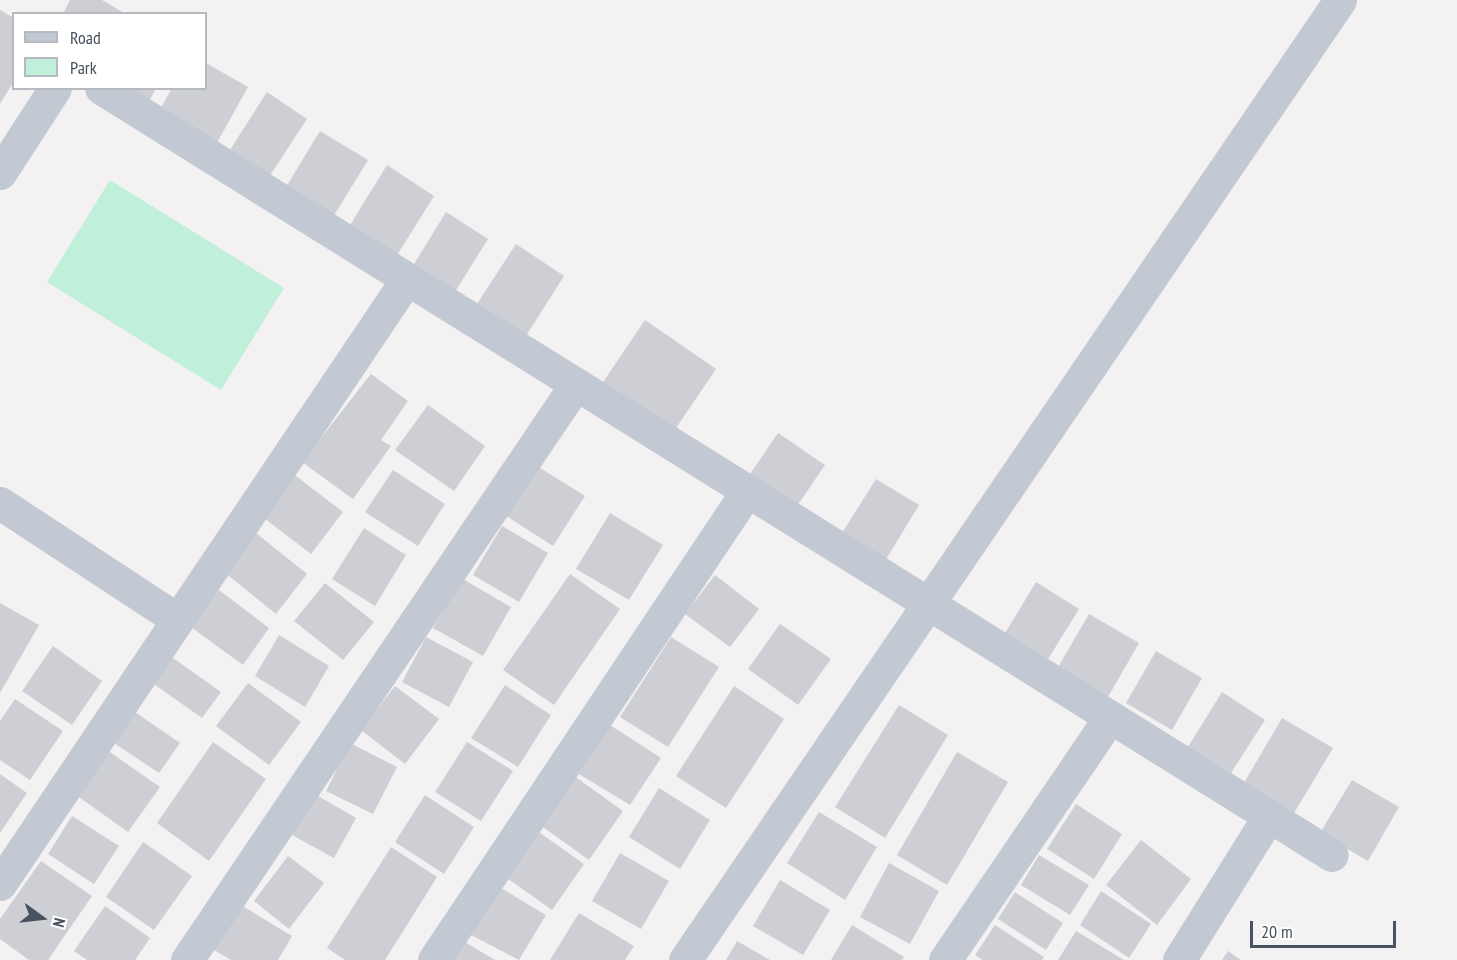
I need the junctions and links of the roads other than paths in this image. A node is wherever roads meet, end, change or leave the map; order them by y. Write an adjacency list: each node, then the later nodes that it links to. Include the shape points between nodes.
1 (1341, 0): 9 (street)
2 (54, 90): 4 (street)
3 (103, 90): 5 (street)
4 (0, 173)
5 (407, 279): 6 (street); 10 (street)
6 (576, 384): 7 (street); 15 (street)
7 (747, 492): 9 (street); 16 (street)
8 (4, 514): 10 (street)
9 (926, 602): 11 (street); 17 (street)
10 (175, 618): 14 (street)
11 (1110, 717): 12 (street); 18 (street)
12 (1269, 816): 13 (street); 19 (street)
13 (1332, 855)
14 (0, 884)
15 (187, 960)
16 (434, 960)
17 (685, 960)
18 (945, 960)
19 (1179, 960)

